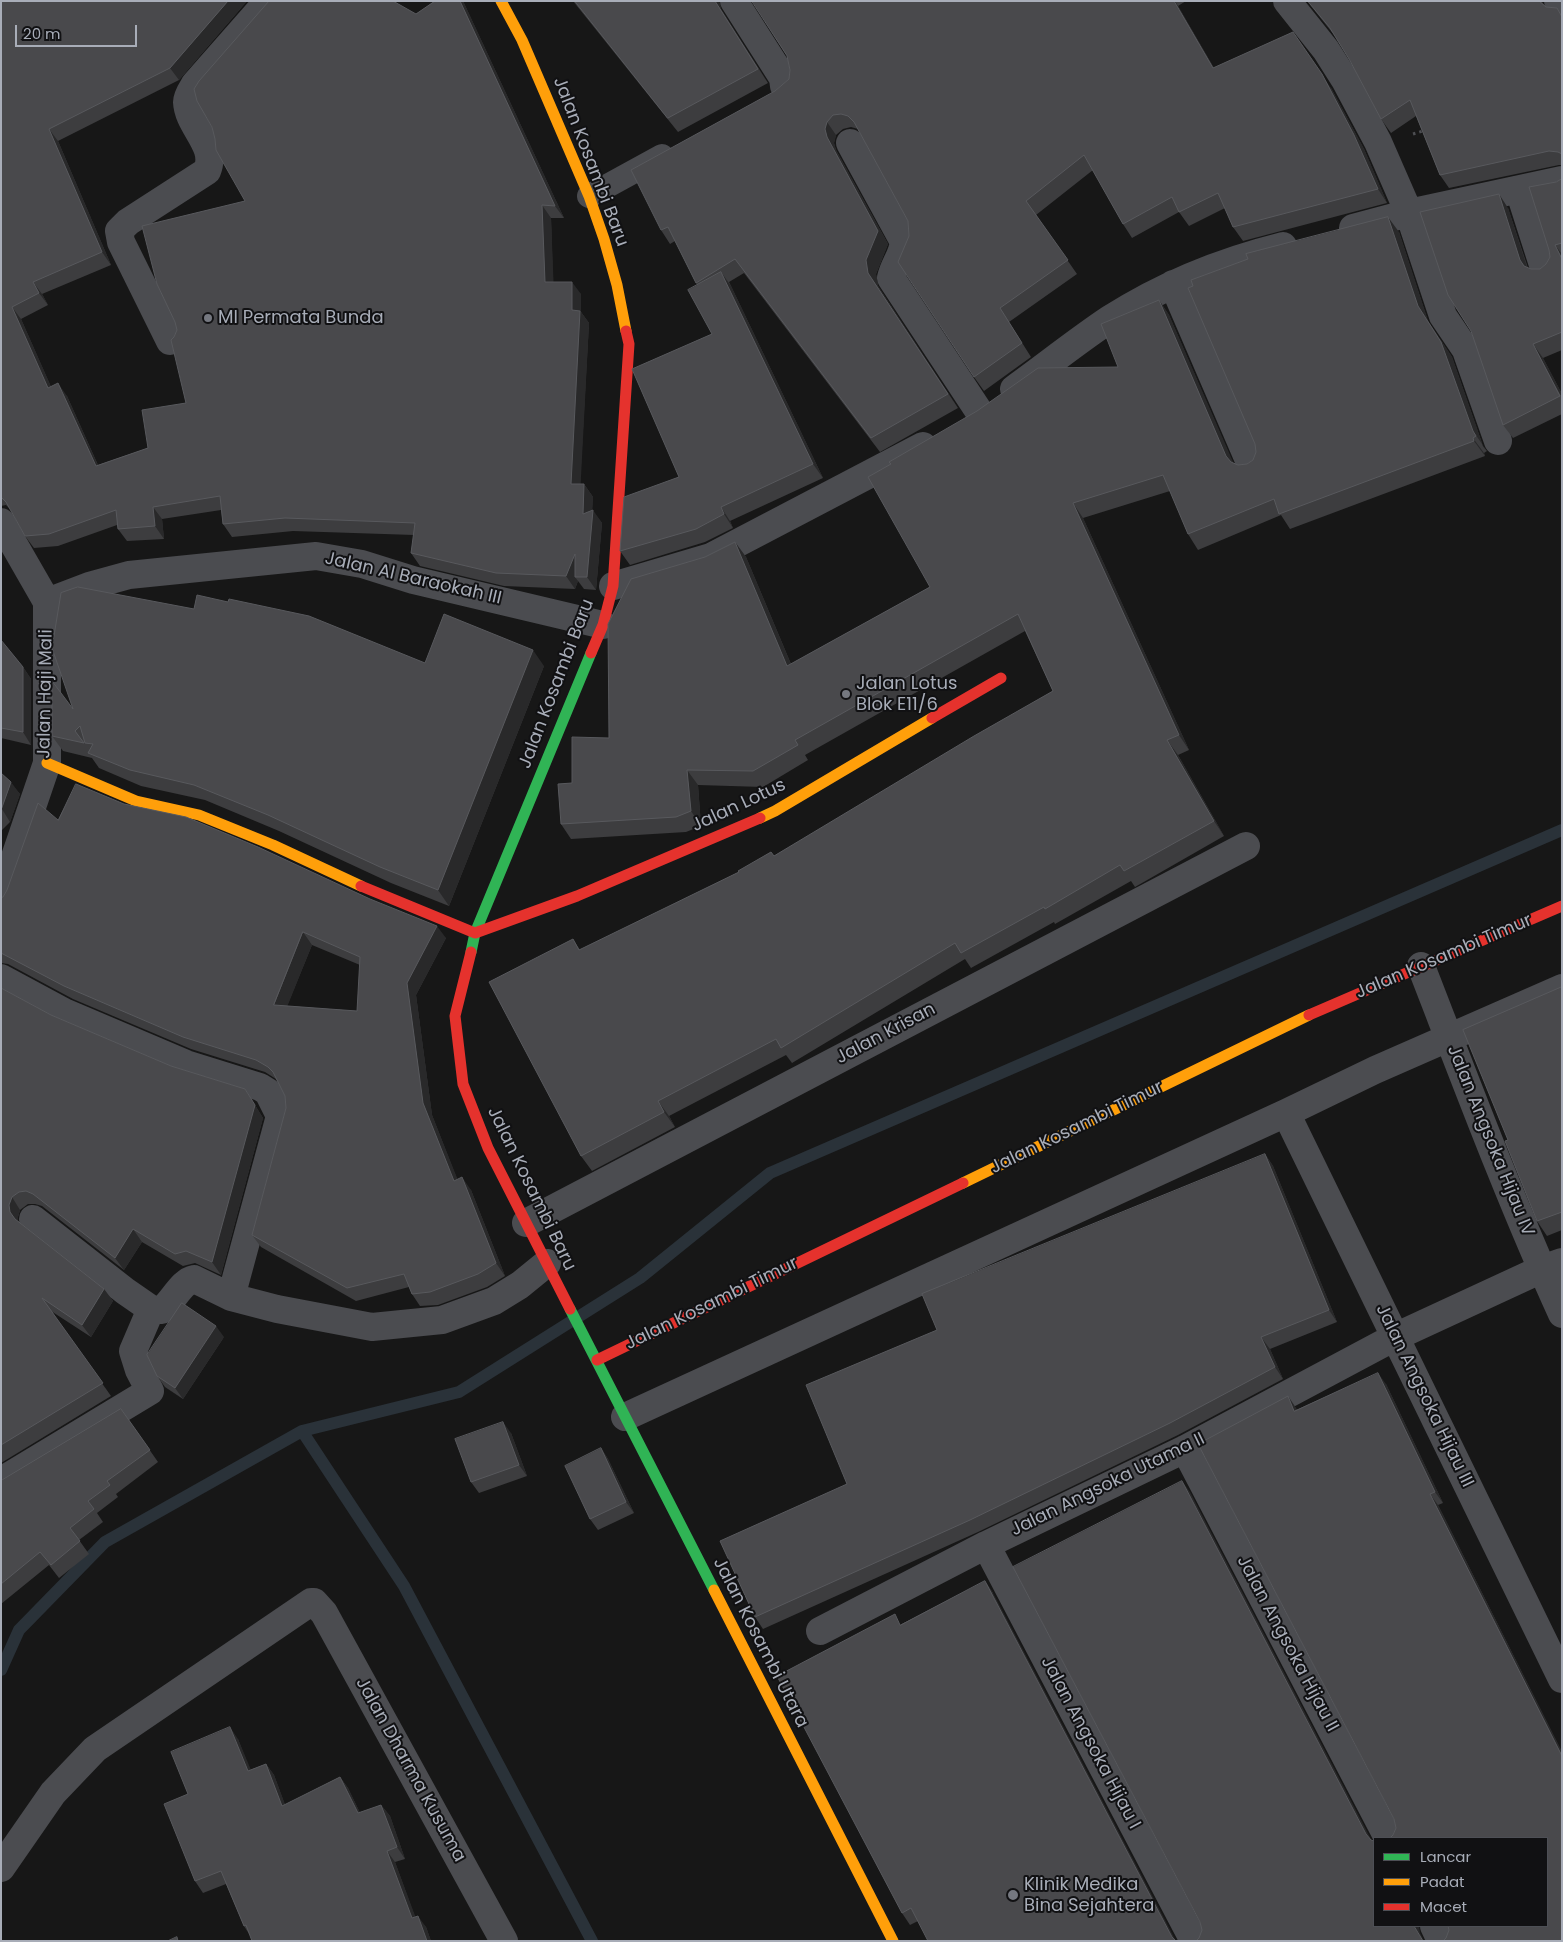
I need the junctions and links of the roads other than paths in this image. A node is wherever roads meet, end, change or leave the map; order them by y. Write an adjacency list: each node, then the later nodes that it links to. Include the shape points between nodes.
1 (268, 1): 18 (street, via 195,84 187,100 190,114 210,152 207,171 119,231 121,242)
2 (501, 1): 12 (street, Jalan Kosambi Baru, via 522,40)
3 (734, 1): 7 (street, via 783,78)
4 (1287, 1): 13 (street, via 1345,80 1378,142)
5 (1558, 1): 6 (street)
6 (1562, 7)
7 (777, 92)
8 (850, 143): 19 (street, via 904,242 891,278)
9 (681, 146): 12 (lane)
10 (1562, 180): 11 (street)
11 (1519, 190): 13 (street); 16 (street)
12 (588, 196): 23 (street, Jalan Kosambi Baru, via 617,285 629,344)
13 (1409, 213): 14 (street); 20 (street, via 1442,316 1466,350)
14 (1333, 233)
15 (1305, 240): 17 (street, via 1249,255)
16 (1544, 268)
17 (1173, 284): 19 (street, via 1111,319); 21 (street)
18 (170, 342)
19 (980, 413): 23 (street, via 902,458 711,557)
20 (1498, 441)
21 (1251, 464)
22 (1, 522): 24 (street)
23 (613, 586): 25 (street, Jalan Kosambi Baru)
24 (47, 602): 25 (street, Jalan Al Baraokah III, via 129,575 316,556 362,564 414,580); 27 (street, Jalan Haji Mali)
25 (603, 625): 31 (street, Jalan Kosambi Baru)
26 (1001, 678): 31 (street, Jalan Lotus, via 775,811 577,896)
27 (47, 763): 29 (street, Jalan Haji Mali); 31 (street, via 136,801 199,815 273,845 384,898)
28 (1246, 846): 38 (street, Jalan Krisan)
29 (1, 898)
30 (1562, 906): 32 (street, Jalan Kosambi Timur)
31 (475, 933): 38 (street, Jalan Kosambi Baru, via 456,1016 463,1084 488,1148)
32 (1421, 966): 35 (street, Jalan Angsoka Hijau IV); 45 (street, Jalan Kosambi Timur, via 1325,1007)
33 (1, 978): 41 (street, via 66,1013 186,1064 268,1092 280,1116)
34 (1562, 988): 35 (street)
35 (1448, 1039): 36 (street); 39 (street, Jalan Angsoka Hijau IV)
36 (1286, 1113): 44 (street, Jalan Angsoka Hijau III); 46 (street)
37 (33, 1219): 42 (street)
38 (526, 1223): 40 (street, Jalan Kosambi Baru)
39 (1552, 1265): 43 (street, Jalan Angsoka Hijau IV); 44 (street, Jalan Angsoka Utama II)
40 (551, 1270): 41 (street, via 494,1301 442,1320 372,1327); 45 (street, Jalan Kosambi Baru)
41 (231, 1297): 42 (street, via 194,1279 186,1282 162,1310)
42 (151, 1309): 48 (street, via 133,1350 150,1391)
43 (1562, 1314)
44 (1395, 1337): 47 (street, Jalan Angsoka Utama II); 51 (street, Jalan Angsoka Hijau III)
45 (596, 1360): 46 (street, Jalan Kosambi Utara)
46 (625, 1417): 56 (street, Jalan Kosambi Utara)
47 (1185, 1449): 49 (street, Jalan Angsoka Utama II); 52 (street, Jalan Angsoka Hijau II)
48 (1, 1481)
49 (986, 1545): 50 (street, Jalan Angsoka Utama II); 57 (street, Jalan Angsoka Hijau I)
50 (820, 1631)
51 (1562, 1679)
52 (1387, 1837)
53 (1, 1868): 55 (street, Jalan Dharma Kusuma, via 53,1793 95,1749 314,1602 324,1613)
54 (1434, 1927): 58 (street)
55 (504, 1941)
56 (893, 1941)
57 (1194, 1941)
58 (1441, 1941)

